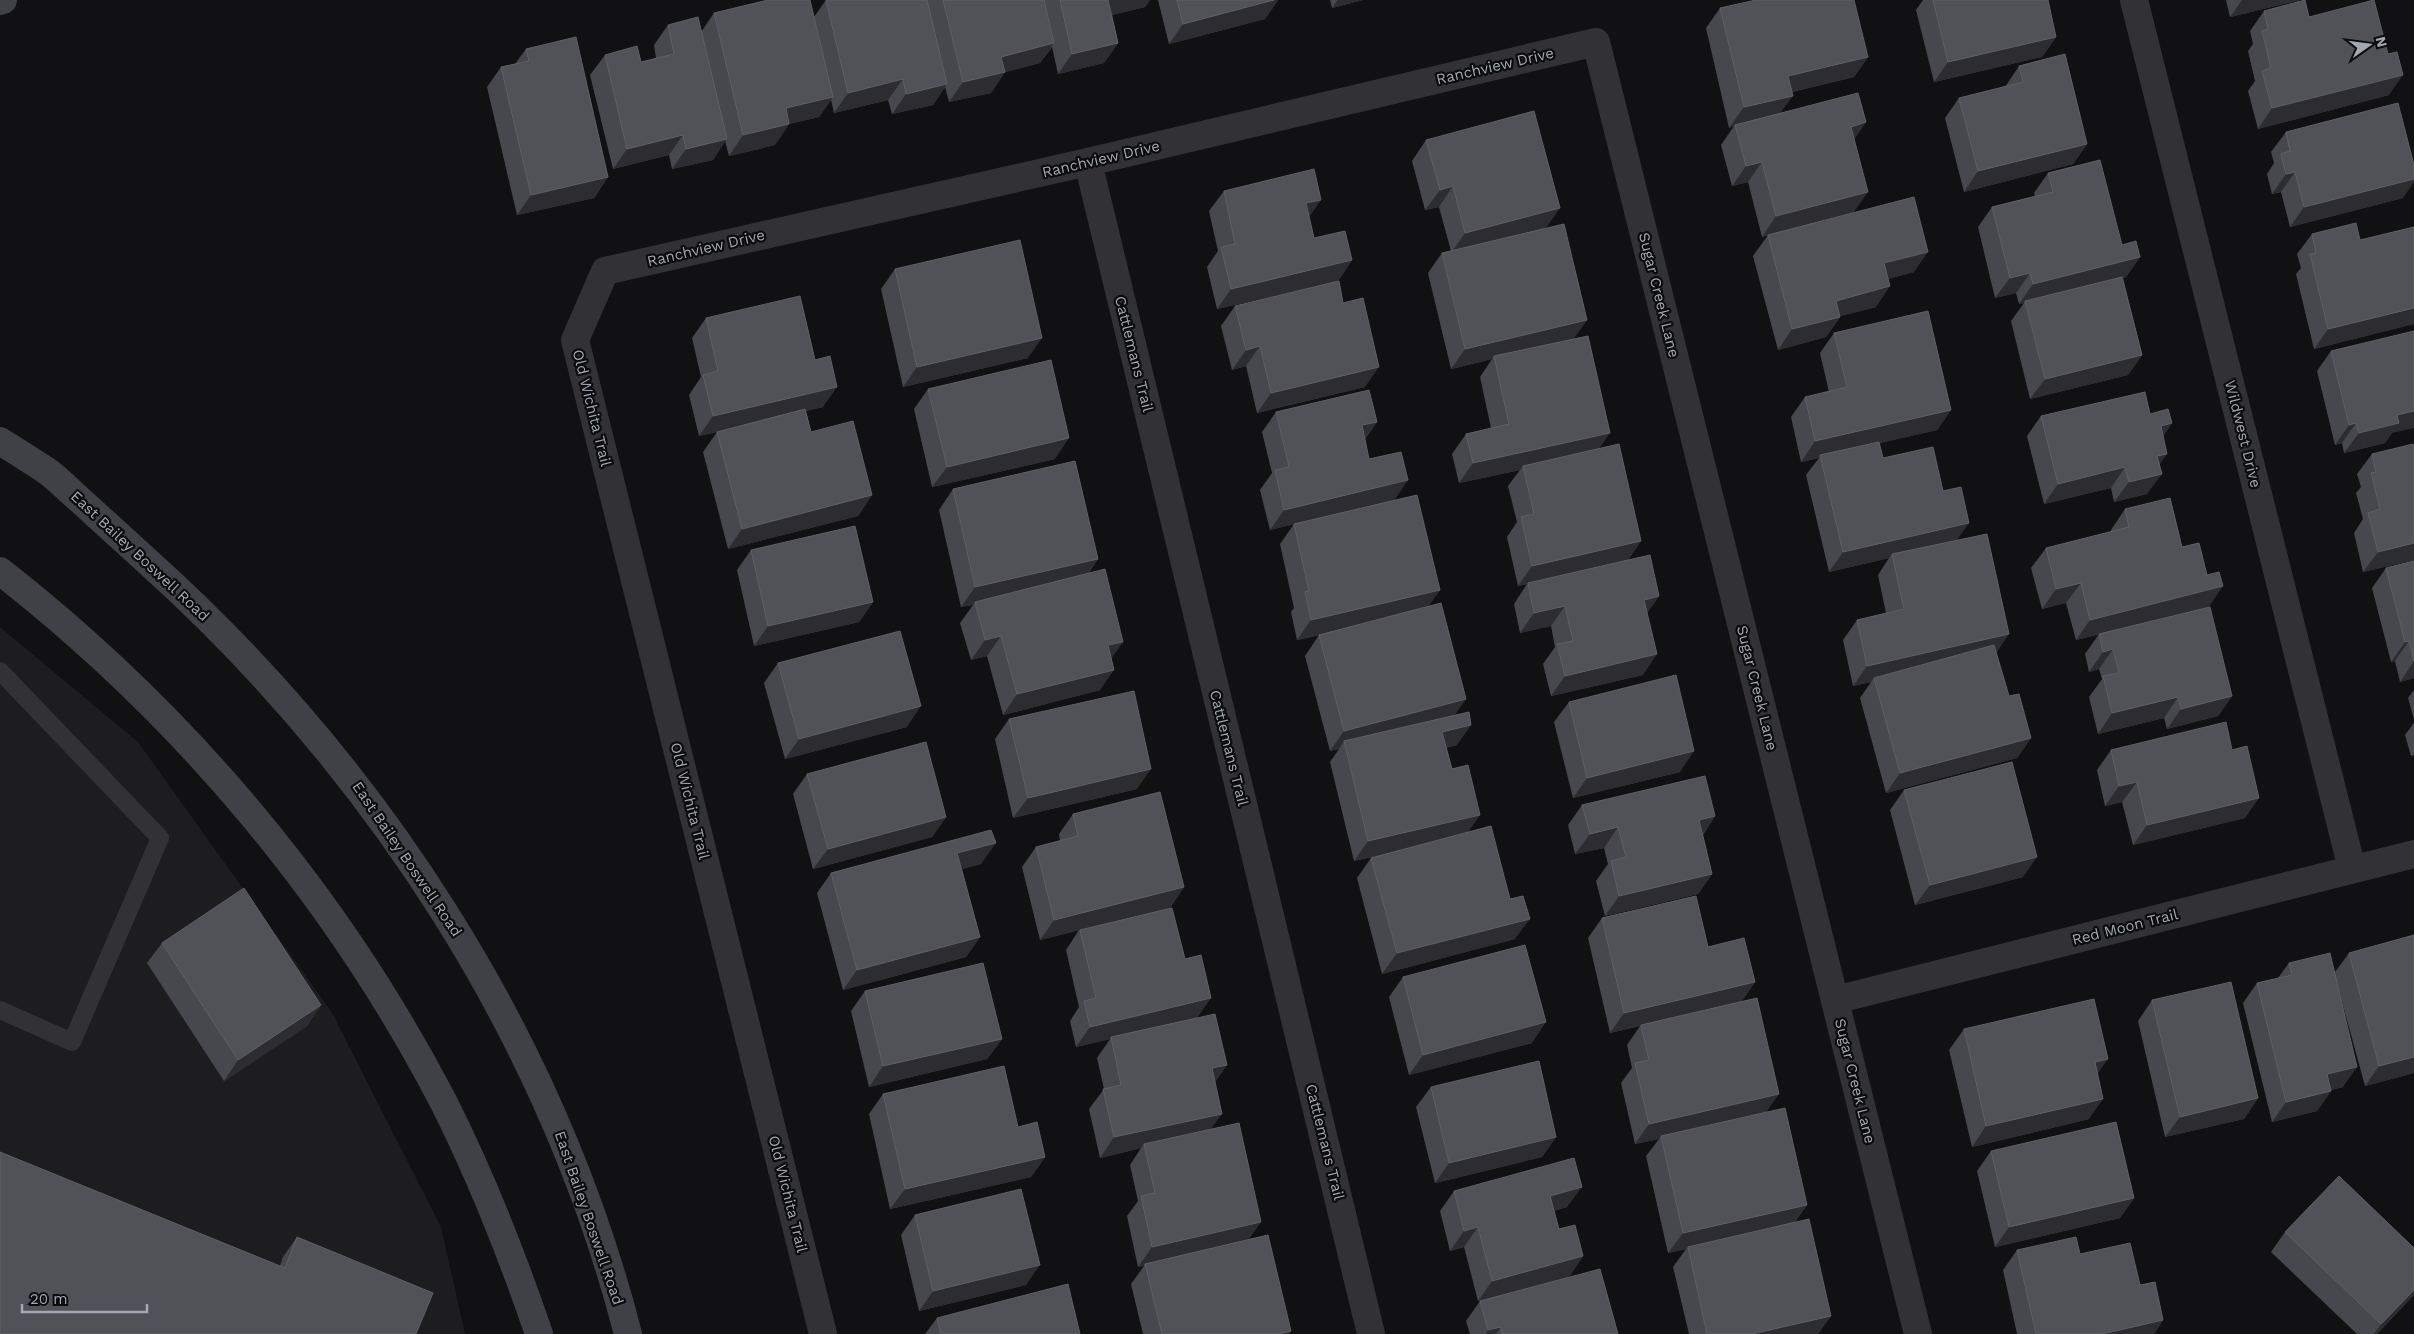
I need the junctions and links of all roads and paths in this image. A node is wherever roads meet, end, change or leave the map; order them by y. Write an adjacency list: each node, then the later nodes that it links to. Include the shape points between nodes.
1 (2134, 0): 9 (street, Wildwest Drive)
2 (1596, 42): 3 (street, Ranchview Drive); 10 (street, Sugar Creek Lane)
3 (1088, 162): 4 (street, Ranchview Drive); 15 (street, Cattlemans Trail)
4 (605, 271): 14 (street, Old Wichita Trail, via 575,340)
5 (0, 441): 13 (main road, East Bailey Boswell Road, via 48,472 197,606 293,709 366,796 472,954 517,1039 557,1125 591,1214)
6 (0, 571): 12 (main road, via 112,665 177,730 239,797 350,944 399,1021 443,1102 482,1185)
7 (0, 671): 11 (lane, via 160,838 72,1042)
8 (2414, 854): 9 (street, Red Moon Trail)
9 (2352, 869): 10 (street, Red Moon Trail)
10 (1835, 1000): 16 (street, Sugar Creek Lane)
11 (0, 1010)
12 (539, 1334)
13 (628, 1334)
14 (823, 1334)
15 (1371, 1334)
16 (1918, 1334)

